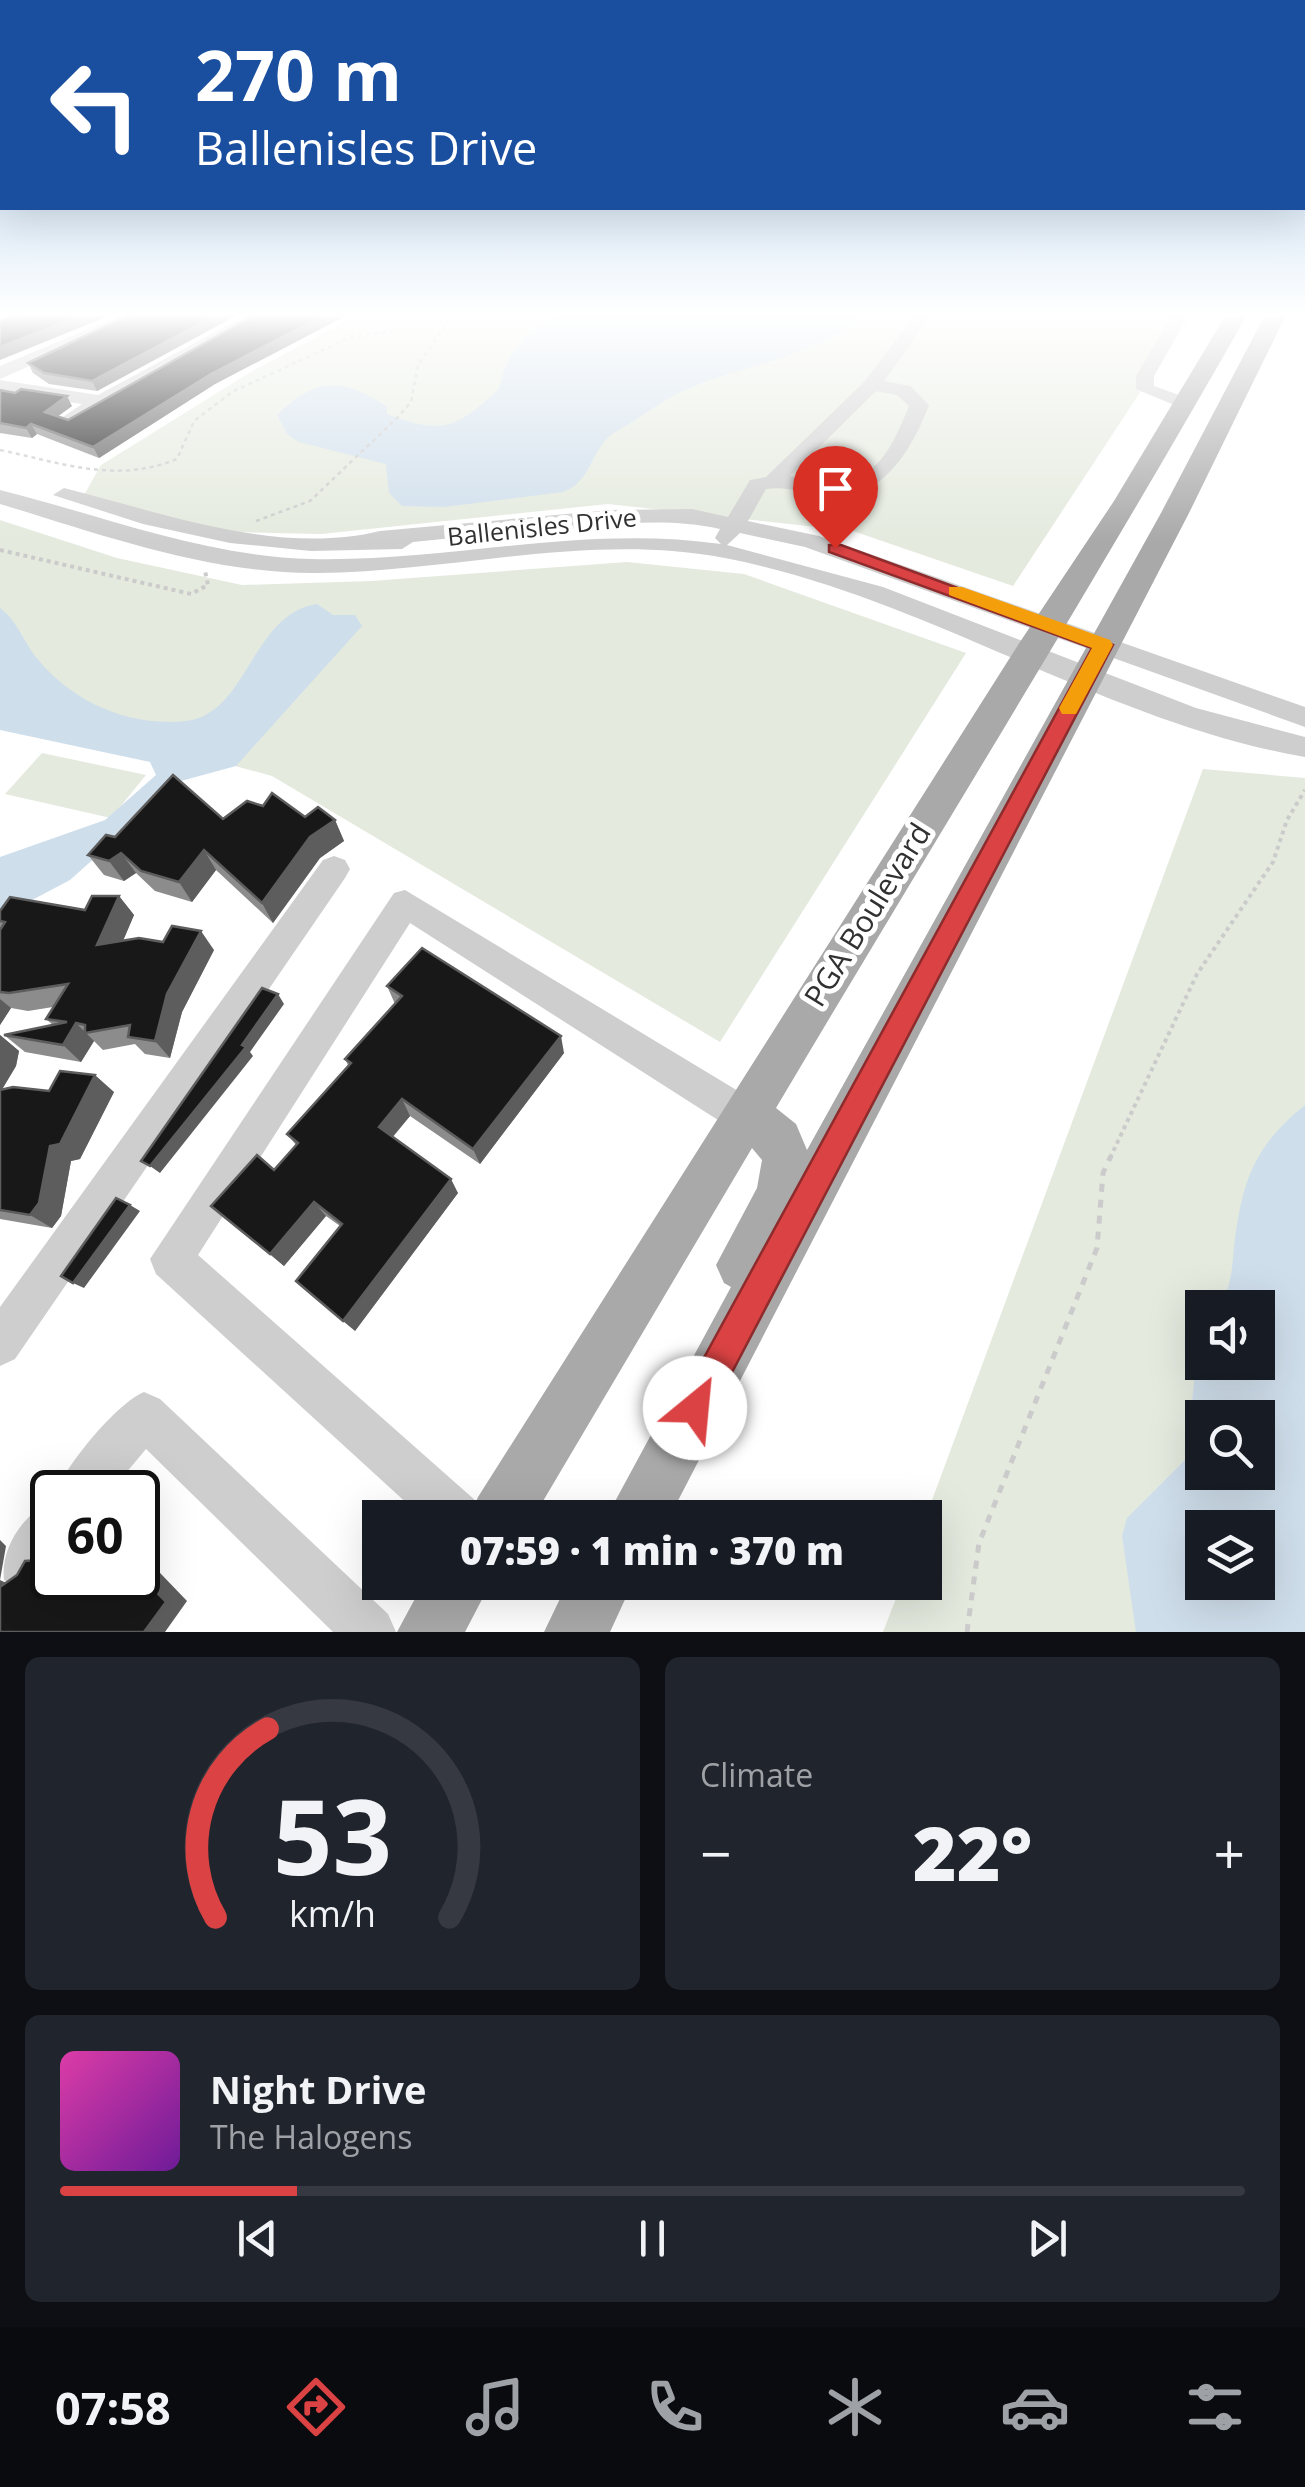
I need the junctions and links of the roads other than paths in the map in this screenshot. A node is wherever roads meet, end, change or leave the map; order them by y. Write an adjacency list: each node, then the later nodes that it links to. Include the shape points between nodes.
1 (23, 389): 8 (street)
2 (120, 389): 8 (street)
3 (868, 389): 12 (street)
4 (898, 389): 12 (street, via 919,405 907,440 888,460 844,490)
5 (1144, 389): 9 (street)
6 (1194, 389): 9 (main road, PGA Boulevard)
7 (1230, 389): 20 (main road, PGA Boulevard)
8 (100, 400): 10 (street)
9 (1186, 404): 20 (main road, PGA Boulevard)
10 (64, 423)
11 (0, 478): 19 (street, Ballenisles Drive, via 228,539)
12 (774, 480): 15 (street, via 758,486)
13 (0, 497): 19 (street, Ballenisles Drive, via 210,558 251,564)
14 (611, 517): 15 (street, Ballenisles Drive); 16 (street, Ballenisles Drive); 17 (street, via 606,530)
15 (734, 523): 18 (street); 20 (street, Ballenisles Drive, via 844,551)
16 (582, 533): 17 (street, Ballenisles Drive); 19 (street, Ballenisles Drive); 19 (street, via 503,557); 19 (street, via 499,523)
17 (614, 542): 18 (street, Ballenisles Drive)
18 (720, 550): 20 (street, Ballenisles Drive)
19 (358, 554)
20 (1066, 650): 21 (street); 22 (street, via 1254,737); 24 (main road, PGA Boulevard); 27 (main road, PGA Boulevard)
21 (1305, 717)
22 (1305, 747)
23 (334, 869): 25 (street)
24 (745, 1116): 27 (main road, via 784,1148 784,1182 737,1275); 28 (street, via 405,903 171,1259); 29 (main road, PGA Boulevard)
25 (0, 1344)
26 (98, 1470): 34 (street, via 144,1415)
27 (647, 1497)
28 (439, 1500)
29 (510, 1500)
30 (30, 1552): 31 (street)
31 (21, 1563)
32 (449, 1600): 35 (main road)
33 (593, 1600): 36 (main road)
34 (370, 1632)
35 (429, 1632)
36 (576, 1632)

